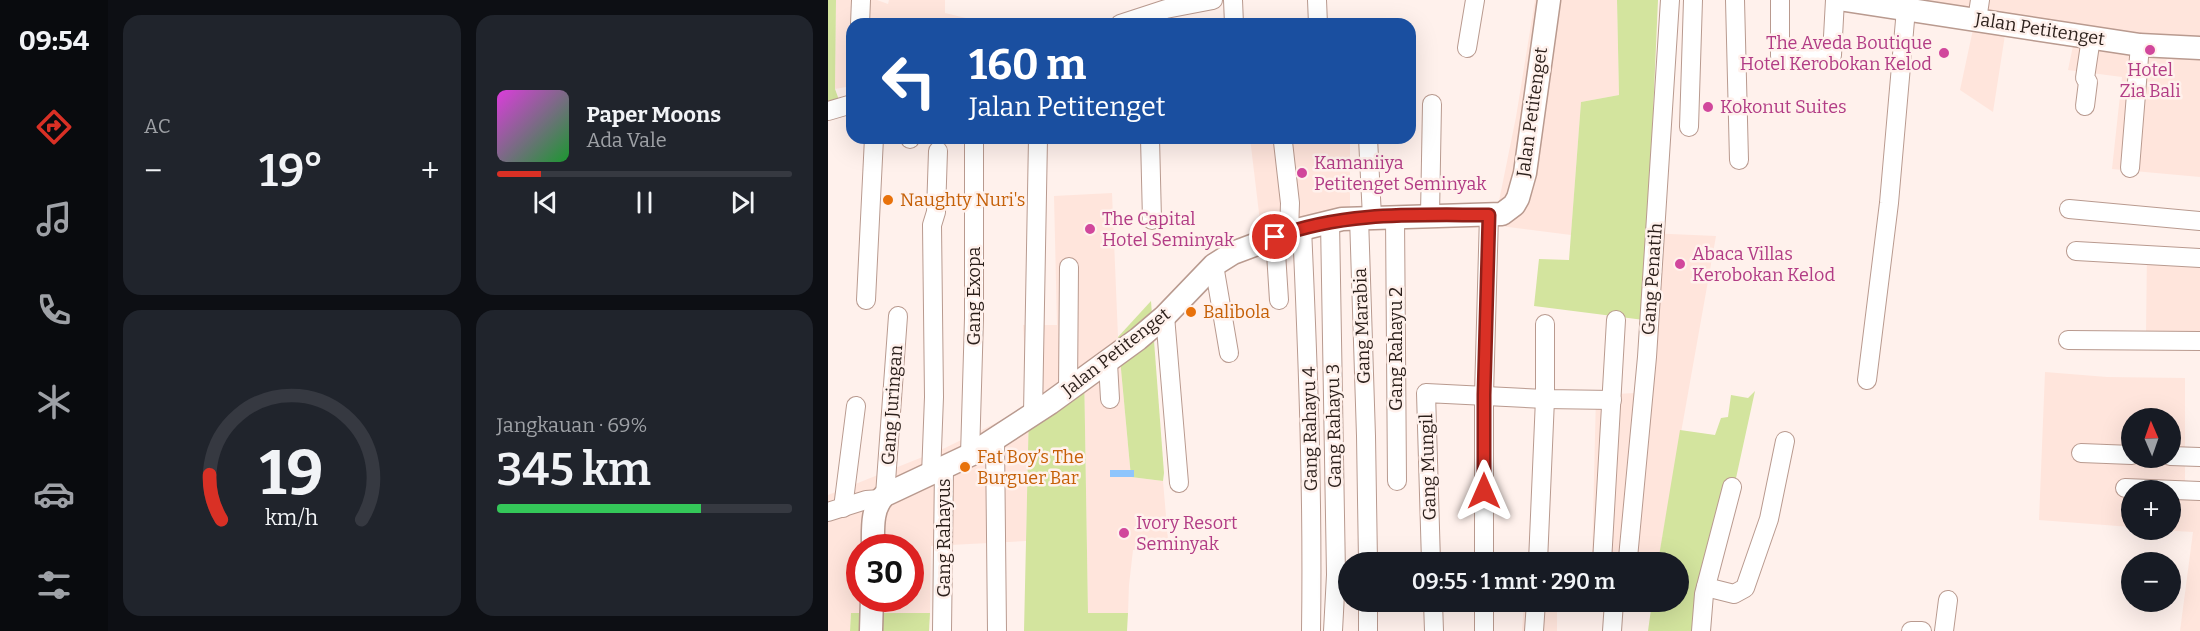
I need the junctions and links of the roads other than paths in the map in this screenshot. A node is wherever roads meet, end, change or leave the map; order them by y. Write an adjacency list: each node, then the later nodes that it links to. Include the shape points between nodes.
1 (861, 0): 15 (street)
2 (1214, 0): 16 (street)
3 (1233, 0): 17 (street)
4 (1317, 0): 18 (street)
5 (1475, 0): 21 (street)
6 (1549, 0): 39 (main road, Jalan Petitenget, via 1521,190 1510,209)
7 (1670, 0): 90 (street, Gang Penatih, via 1647,357)
8 (1693, 0): 27 (street)
9 (1735, 0): 35 (street)
10 (1780, 0): 11 (street, via 1780,56 1788,60 1832,55)
11 (1835, 0)
12 (1845, 0): 13 (main road, Jalan Petitenget)
13 (1906, 9): 14 (main road, Jalan Petitenget); 60 (street, via 1889,202)
14 (1978, 10): 19 (main road, Jalan Petitenget)
15 (860, 18)
16 (1151, 18)
17 (1234, 18)
18 (1318, 18)
19 (2091, 38): 20 (main road, Jalan Petitenget); 25 (street)
20 (2140, 45): 22 (main road, Jalan Petitenget); 36 (street)
21 (1467, 48)
22 (2200, 48)
23 (1432, 104): 38 (street)
24 (846, 106): 26 (street)
25 (2085, 106)
26 (828, 111)
27 (1689, 127)
28 (874, 144): 50 (street)
29 (974, 144): 73 (street, Gang Exopa)
30 (1038, 144): 67 (street)
31 (1150, 144): 42 (street)
32 (1283, 144): 45 (street, via 1289,195)
33 (1368, 144): 41 (street, Gang Marabia)
34 (938, 151): 76 (street, Gang Rahayus, via 932,225)
35 (1738, 160)
36 (2130, 168)
37 (2069, 209): 44 (street)
38 (1430, 215): 39 (main road, Jalan Petitenget); 40 (main road, Jalan Petitenget)
39 (1489, 215): 62 (street)
40 (1395, 216): 41 (main road, Jalan Petitenget); 77 (street, Gang Rahayu 2)
41 (1365, 217): 43 (main road, Jalan Petitenget); 68 (street, Gang Marabia)
42 (1152, 220)
43 (1330, 221): 45 (main road, Jalan Petitenget); 103 (street, Gang Rahayu 3)
44 (2200, 221)
45 (1288, 232): 48 (main road, Jalan Petitenget, via 1233,253); 51 (street); 102 (street, Gang Rahayu 4, via 1308,358)
46 (2076, 251): 47 (street)
47 (2200, 258)
48 (1215, 266): 53 (main road, Jalan Petitenget); 58 (street)
49 (1069, 267): 61 (street)
50 (866, 300)
51 (1279, 300)
52 (898, 316): 82 (street, Gang Juringan)
53 (1165, 316): 59 (main road, Jalan Petitenget); 78 (street)
54 (1616, 320): 65 (street)
55 (1545, 324): 64 (street)
56 (2068, 340): 57 (street)
57 (2200, 341)
58 (1229, 353)
59 (1108, 363): 61 (main road, Jalan Petitenget); 63 (street)
60 (1867, 380)
61 (1068, 390): 67 (main road, Jalan Petitenget)
62 (1484, 395): 64 (street, Gang Mungil); 86 (street, Gang Mungil, via 1426,393); 87 (street)
63 (1110, 399)
64 (1545, 399): 65 (street, Gang Mungil); 88 (street)
65 (1612, 400): 89 (street)
66 (856, 406): 83 (street)
67 (1033, 414): 69 (main road, Jalan Petitenget)
68 (1366, 436): 85 (street, Gang Rahayu 3)
69 (995, 440): 73 (main road, Jalan Petitenget); 101 (street)
70 (1785, 441): 91 (street, via 1769,519 1745,588 1734,594)
71 (2080, 453): 72 (street)
72 (2121, 454)
73 (970, 455): 76 (main road, Jalan Petitenget)
74 (2181, 456): 75 (street)
75 (2200, 457)
76 (937, 471): 82 (main road, Jalan Petitenget); 100 (street, Gang Rahayus)
77 (1397, 481)
78 (1179, 483)
79 (1732, 487): 91 (street)
80 (2181, 490): 81 (street)
81 (2200, 491)
82 (882, 497): 83 (street); 84 (main road)
83 (835, 510)
84 (874, 534)
85 (1368, 552)
86 (1431, 552)
87 (1484, 552)
88 (1538, 552)
89 (1603, 552)
90 (1629, 552)
91 (1706, 587): 109 (street)
92 (1948, 600): 112 (street)
93 (872, 612): 99 (main road)
94 (1368, 612): 104 (street)
95 (1433, 612): 105 (street)
96 (1484, 612): 106 (street)
97 (1535, 612): 107 (street)
98 (1613, 612): 108 (street)
99 (871, 631)
100 (942, 631)
101 (997, 631)
102 (1311, 631)
103 (1334, 631)
104 (1368, 631)
105 (1434, 631)
106 (1484, 631)
107 (1534, 631)
108 (1612, 631)
109 (1701, 631)
110 (1911, 631): 111 (street)
111 (1922, 631)
112 (1944, 631)

